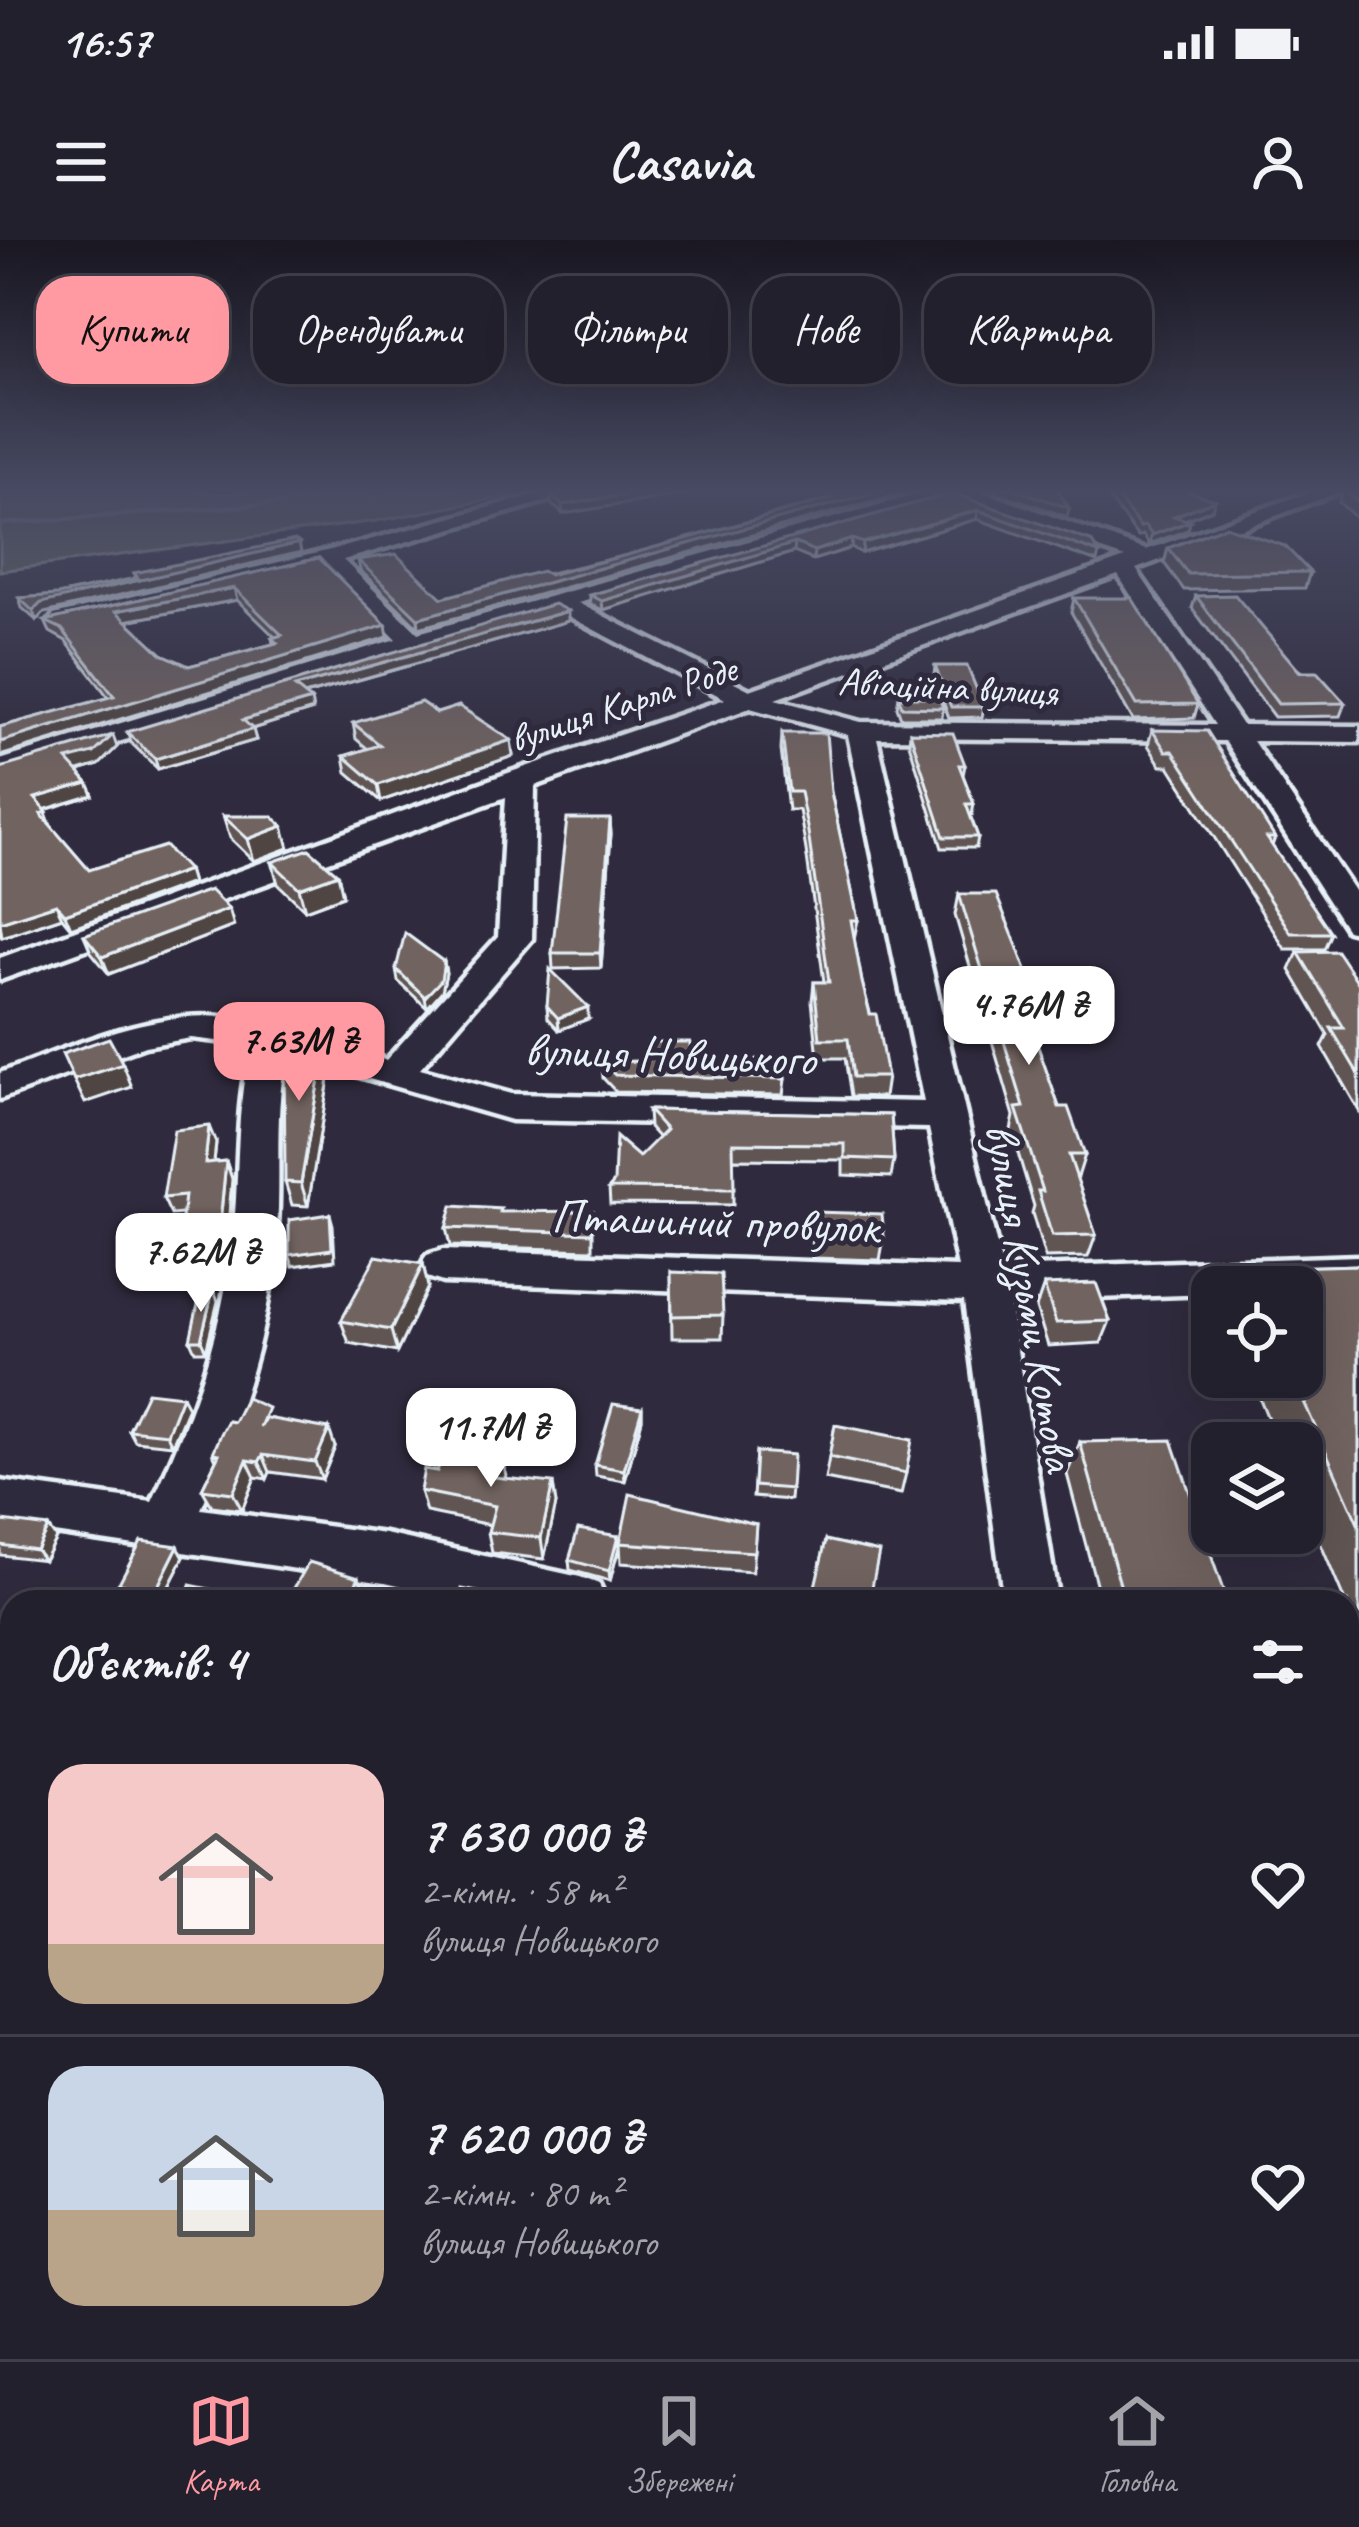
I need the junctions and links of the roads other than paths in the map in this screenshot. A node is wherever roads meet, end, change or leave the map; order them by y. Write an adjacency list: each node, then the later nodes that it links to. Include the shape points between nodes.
1 (191, 587): 7 (street)
2 (358, 587): 8 (street)
3 (611, 587): 6 (street)
4 (1067, 587): 9 (street, вулиця Карла Роде)
5 (1150, 587): 11 (street)
6 (559, 602): 8 (street); 9 (street, Авіаційна вулиця)
7 (52, 622)
8 (413, 642): 13 (street)
9 (755, 701): 10 (street, Авіаційна вулиця); 14 (street, вулиця Карла Роде)
10 (861, 730): 11 (street, Авіаційна вулиця); 20 (street, вулиця Кузьми Котова)
11 (1237, 734): 12 (street, Авіаційна вулиця); 15 (street)
12 (1359, 734)
13 (0, 769)
14 (521, 778): 16 (street, вулиця Карла Роде); 18 (street, вулиця Новицького, via 515,939)
15 (1359, 923)
16 (0, 970)
17 (272, 1039): 18 (street, вулиця Новицького); 19 (street, вулиця Новицького, via 191,1027 155,1033); 25 (street, via 261,1076 242,1336 214,1426)
18 (396, 1072): 20 (street, вулиця Новицького, via 512,1107)
19 (0, 1087)
20 (946, 1115): 23 (street, вулиця Кузьми Котова)
21 (443, 1266): 23 (street, Пташиний провулок)
22 (1359, 1272): 23 (street, Пташиний провулок)
23 (984, 1285): 27 (street, вулиця Кузьми Котова)
24 (0, 1503): 25 (street)
25 (167, 1526): 26 (street, via 385,1558)
26 (527, 1590)
27 (1029, 1590)

